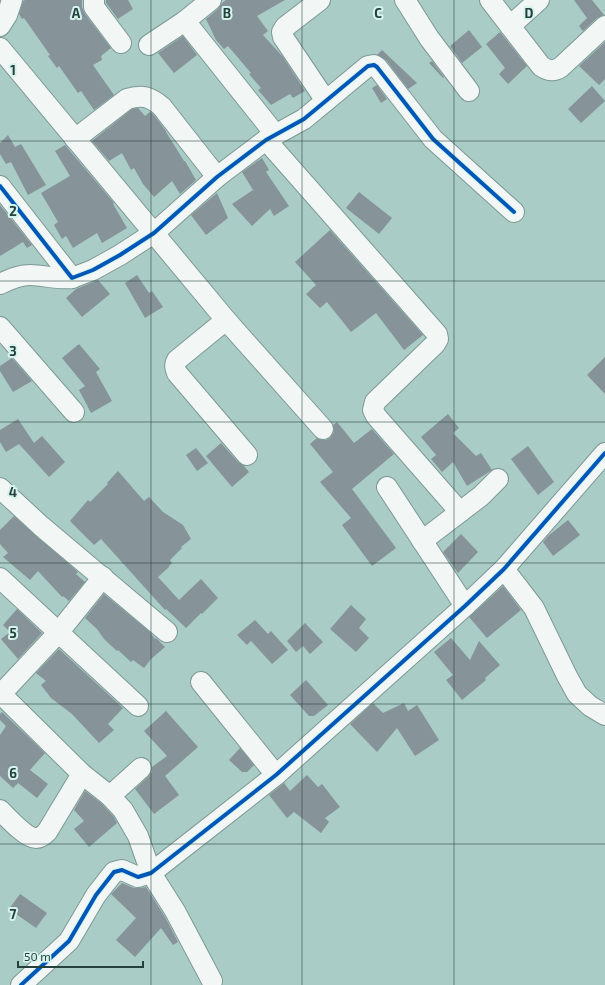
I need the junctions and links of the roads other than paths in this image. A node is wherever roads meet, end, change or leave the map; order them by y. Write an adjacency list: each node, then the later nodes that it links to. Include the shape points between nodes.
1 (12, 0): 9 (street)
2 (94, 0): 12 (street, via 94,7)
3 (211, 0): 8 (street)
4 (320, 0): 16 (street, via 285,26 282,32)
5 (405, 0): 15 (street, via 429,38)
6 (490, 0): 10 (street)
7 (539, 0): 10 (street)
8 (185, 21): 13 (street); 17 (street)
9 (0, 26)
10 (510, 26): 11 (street, via 541,66 549,70 561,67)
11 (605, 26)
12 (121, 43)
13 (149, 45)
14 (0, 48): 18 (street)
15 (469, 91)
16 (326, 102): 17 (street, via 304,119); 21 (street, via 368,66 376,66 433,139)
17 (270, 137): 19 (street); 34 (street, via 437,334 435,344 375,402 373,410)
18 (75, 139): 19 (street, via 128,99 144,96 162,107); 22 (street)
19 (217, 177): 22 (street)
20 (0, 186): 23 (street)
21 (514, 212)
22 (154, 233): 23 (street, via 93,270); 25 (street)
23 (72, 278): 24 (street, via 25,276 9,279)
24 (0, 284)
25 (226, 320): 28 (street); 30 (street, via 177,360 175,369)
26 (0, 327): 27 (street)
27 (74, 412)
28 (323, 429)
29 (605, 452): 36 (street)
30 (247, 455)
31 (498, 478): 34 (street, via 481,496)
32 (387, 487): 35 (street)
33 (0, 488): 37 (street)
34 (460, 512): 35 (street)
35 (422, 541): 39 (street)
36 (504, 569): 39 (street); 45 (street, via 534,608 577,694)
37 (103, 577): 40 (street); 41 (street)
38 (0, 578): 41 (street)
39 (465, 606): 48 (street)
40 (167, 632)
41 (58, 633): 43 (street); 44 (street)
42 (201, 682): 48 (street)
43 (0, 694): 47 (street)
44 (138, 706)
45 (605, 715)
46 (141, 768): 49 (street)
47 (82, 774): 49 (street); 50 (street, via 47,832 41,837 36,838 27,834)
48 (276, 775): 51 (street)
49 (110, 796): 51 (street, via 123,810 134,829)
50 (0, 810)
51 (151, 873): 52 (street, via 175,911); 53 (street, via 138,877 122,870 114,872 96,895 69,941)
52 (212, 981)
53 (21, 985)

